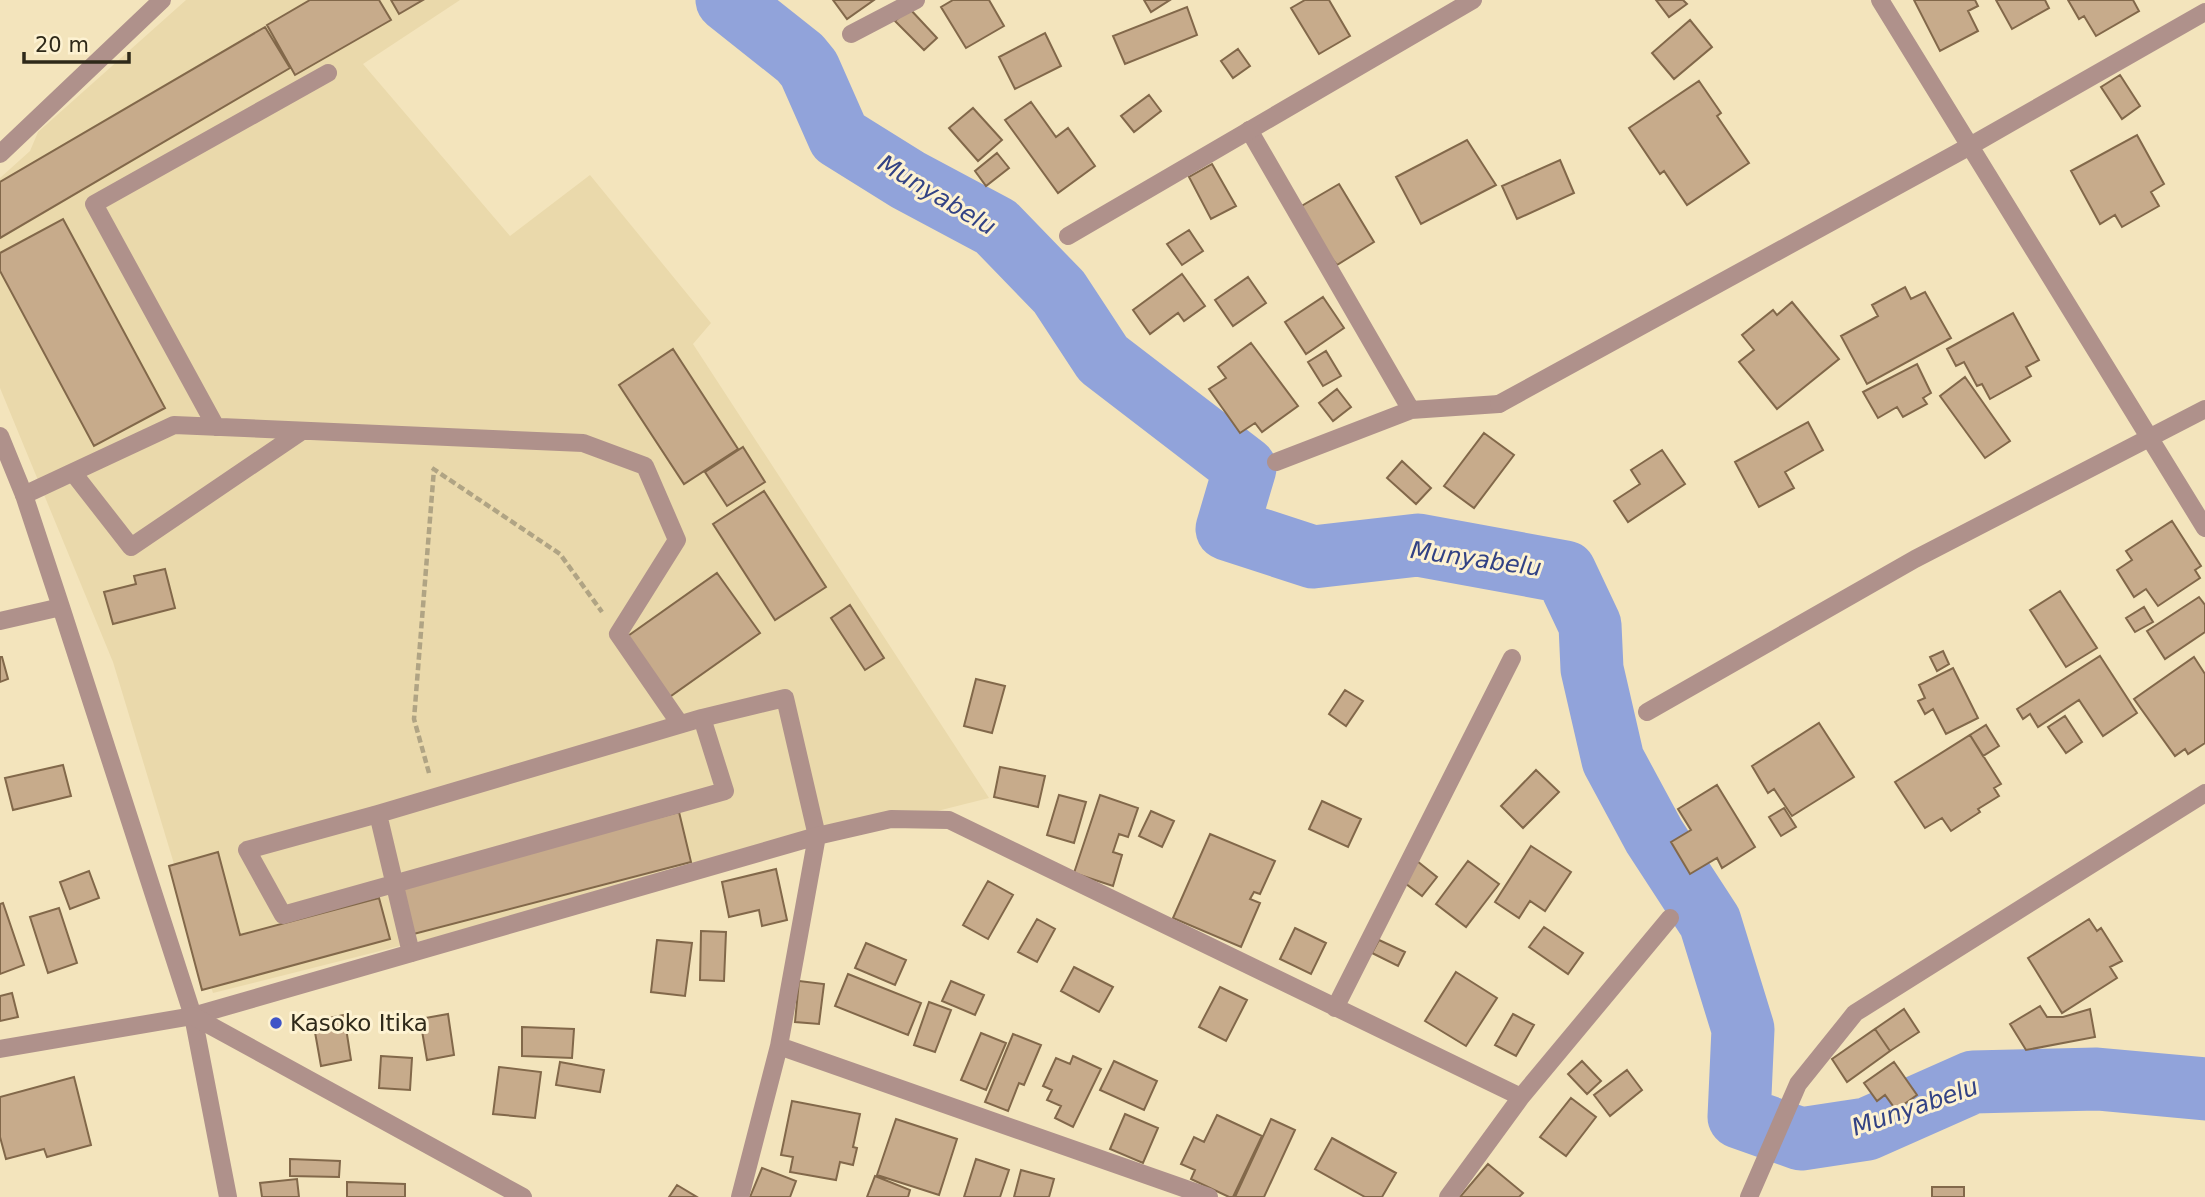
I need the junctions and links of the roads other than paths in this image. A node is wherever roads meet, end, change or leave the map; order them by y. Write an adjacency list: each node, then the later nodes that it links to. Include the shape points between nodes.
1 (162, 0): 10 (street)
2 (916, 0): 6 (street)
3 (1473, 0): 8 (street)
4 (1880, 0): 9 (street)
5 (2205, 12): 9 (street)
6 (851, 34)
7 (328, 73): 14 (street, via 94,204)
8 (1249, 130): 11 (street); 13 (street)
9 (1969, 146): 13 (street, via 1499,404); 17 (street)
10 (0, 154)
11 (1068, 236)
12 (2205, 409): 17 (street)
13 (1411, 410): 18 (street)
14 (216, 427): 15 (street); 19 (street, via 174,425)
15 (302, 431): 19 (street, via 131,547); 27 (street, via 583,443 645,466 677,540 618,634)
16 (0, 436): 20 (street)
17 (2149, 439): 21 (street); 25 (street, via 1915,559)
18 (1276, 462)
19 (74, 474): 20 (street)
20 (24, 495): 22 (street)
21 (2205, 528)
22 (61, 607): 23 (street); 35 (street)
23 (0, 621)
24 (1512, 658): 34 (street)
25 (1647, 712)
26 (702, 718): 27 (street); 30 (street, via 785,698); 31 (street, via 725,791)
27 (680, 724): 29 (street)
28 (2205, 793): 39 (street, via 1854,1013 1798,1084)
29 (378, 814): 31 (street); 31 (street, via 247,850 283,915)
30 (817, 836): 33 (street); 34 (street, via 891,818 949,820); 36 (street)
31 (394, 884): 33 (street)
32 (1670, 918): 38 (street)
33 (411, 953): 35 (street)
34 (1335, 1008): 38 (street)
35 (193, 1016): 37 (street); 40 (street); 41 (street)
36 (779, 1046): 42 (street); 43 (street)
37 (0, 1049)
38 (1521, 1097): 44 (street)
39 (1751, 1192)
40 (228, 1197)
41 (523, 1197)
42 (740, 1197)
43 (1209, 1197)
44 (1448, 1197)

